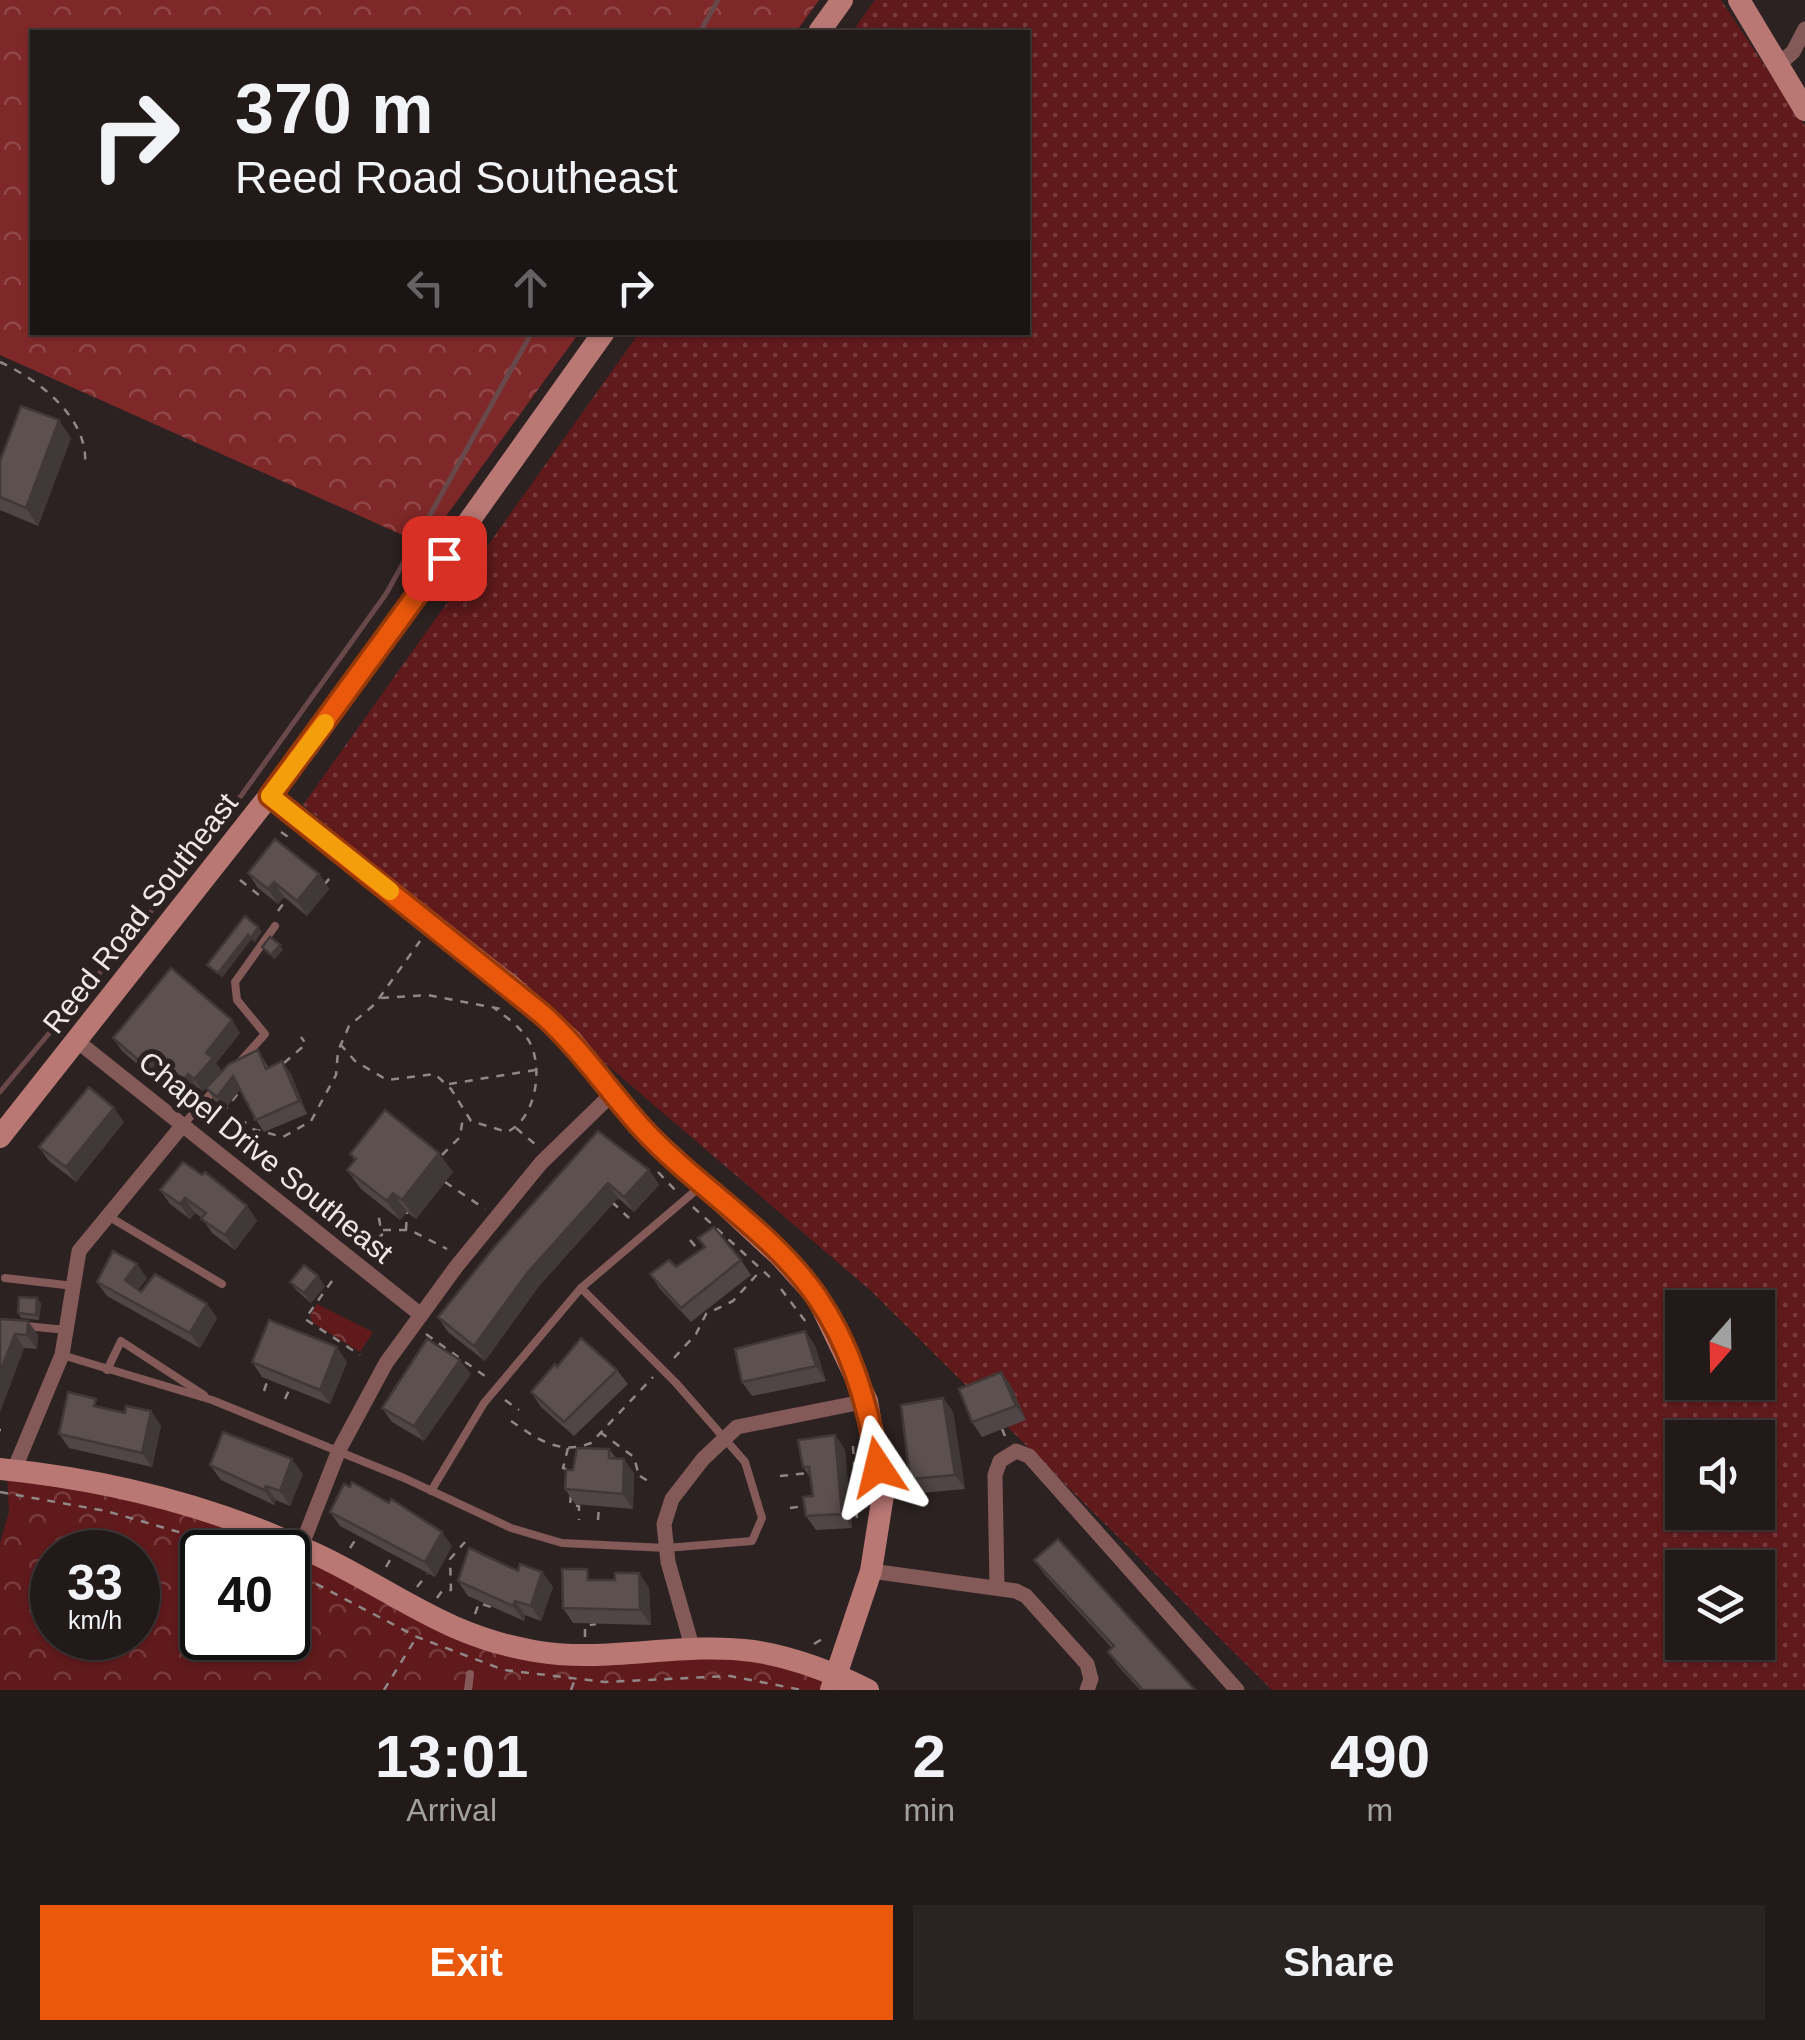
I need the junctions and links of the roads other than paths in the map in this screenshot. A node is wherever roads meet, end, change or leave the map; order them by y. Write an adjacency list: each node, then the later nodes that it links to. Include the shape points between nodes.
1 (842, 0): 4 (street)
2 (1739, 0): 5 (street)
3 (1805, 29): 5 (street)
4 (820, 30)
5 (1778, 65): 6 (street)
6 (1805, 110)
7 (602, 335): 8 (street, Reed Road Southeast)
8 (270, 796): 10 (street, Reed Road Southeast); 13 (street, via 512,987 571,1040)
9 (275, 926): 11 (lane, via 235,982 237,1000 266,1034)
10 (77, 1041): 14 (street, Chapel Drive Southeast); 15 (street, Reed Road Southeast)
11 (230, 1072)
12 (218, 1086): 14 (lane)
13 (614, 1092): 16 (street); 22 (street, via 497,1216)
14 (182, 1126): 17 (street); 22 (street, Chapel Drive Southeast)
15 (0, 1137)
16 (694, 1193): 21 (lane); 28 (street, via 780,1256 816,1297)
17 (108, 1216): 19 (lane); 20 (street, via 80,1250)
18 (5, 1278): 20 (lane)
19 (222, 1284)
20 (74, 1286): 24 (street)
21 (581, 1288): 29 (lane, via 676,1383); 32 (lane, via 484,1403)
22 (421, 1322): 30 (street, via 386,1363)
23 (16, 1325): 24 (lane)
24 (66, 1330): 25 (street)
25 (62, 1354): 26 (lane); 31 (street)
26 (107, 1370): 27 (lane); 27 (lane, via 120,1341)
27 (212, 1400): 30 (lane)
28 (855, 1404): 29 (street, via 737,1428); 37 (street, via 883,1495)
29 (721, 1439): 35 (street, via 672,1499); 35 (lane, via 745,1462 760,1507 758,1532 740,1545)
30 (339, 1450): 32 (lane); 34 (street)
31 (7, 1470): 33 (street, via 151,1495)
32 (431, 1491): 35 (lane, via 562,1543)
33 (259, 1530)
34 (308, 1530)
35 (666, 1548): 39 (street)
36 (310, 1552): 39 (street, via 439,1624 474,1636 599,1658)
37 (871, 1570): 38 (street); 41 (street)
38 (997, 1588): 44 (street, via 1026,1596 1086,1664); 45 (street, via 995,1475 1000,1461 1016,1451 1028,1456)
39 (692, 1650): 41 (street, via 751,1650)
40 (470, 1674): 42 (lane)
41 (834, 1682): 43 (street)
42 (468, 1690)
43 (868, 1690)
44 (1087, 1690)
45 (1237, 1690)

